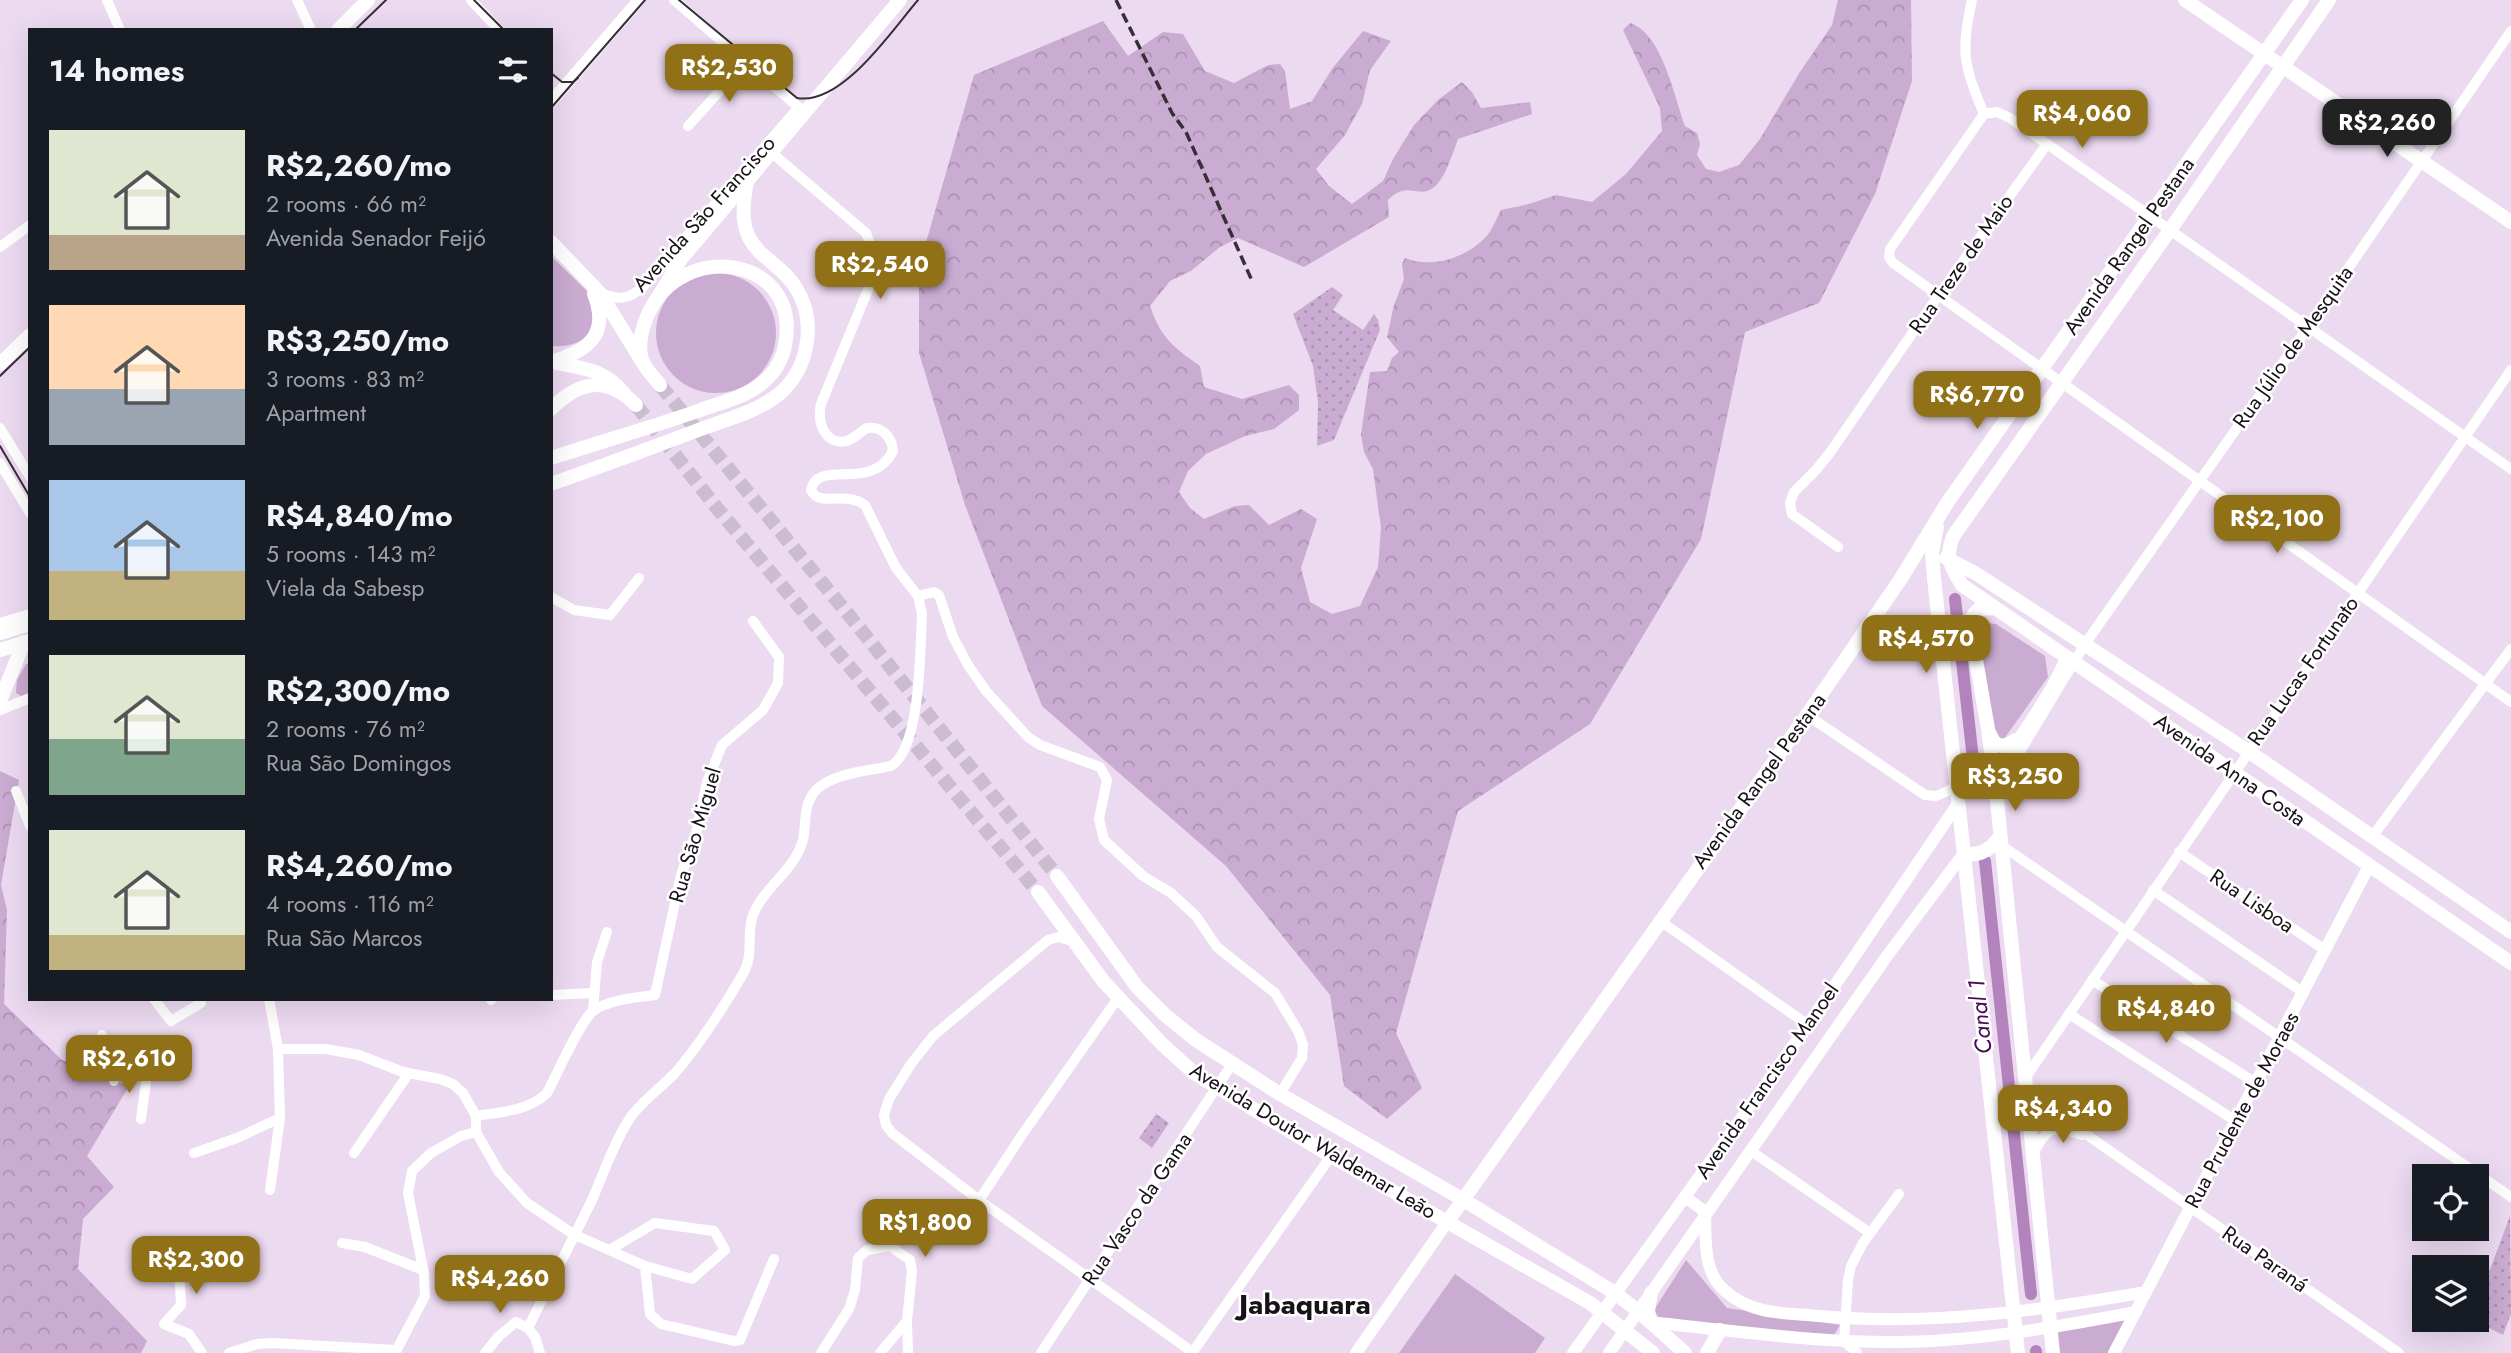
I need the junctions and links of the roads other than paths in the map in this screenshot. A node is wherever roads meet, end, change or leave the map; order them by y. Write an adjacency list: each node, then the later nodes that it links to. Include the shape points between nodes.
1 (107, 0): 12 (street)
2 (297, 0): 13 (street)
3 (368, 0): 14 (main road)
4 (471, 0): 15 (street)
5 (639, 0): 20 (street)
6 (674, 0): 18 (street)
7 (900, 0): 21 (main road, Avenida São Francisco)
8 (1972, 0): 22 (street, via 1964,53)
9 (2185, 0): 17 (main road)
10 (2302, 0): 17 (main road, Avenida Rangel Pestana)
11 (2329, 0): 19 (main road, Avenida Rangel Pestana)
12 (119, 28)
13 (310, 28)
14 (341, 28)
15 (497, 28)
16 (2511, 31): 26 (street, Rua Júlio de Mesquita)
17 (2264, 55): 19 (main road); 28 (main road, Avenida Rangel Pestana)
18 (747, 61): 21 (street); 23 (street)
19 (2283, 68): 26 (main road); 31 (main road, Avenida Rangel Pestana)
20 (554, 93)
21 (802, 110): 25 (main road, Avenida São Francisco); 34 (street, Avenida São Francisco, via 643,287 624,298)
22 (1983, 114): 24 (street, via 2005,115); 35 (street, via 1890,249 1893,263)
23 (688, 126)
24 (2047, 144): 28 (street); 35 (street, Rua Treze de Maio)
25 (772, 153): 27 (main road, Avenida São Francisco); 67 (street, via 866,233 875,256 874,275 821,404 819,421 826,435 839,440 850,440 867,428 880,429 888,436 892,451 878,468 855,475 822,475 811,490 819,499 845,497 865,505 892,561)
26 (2420, 161): 29 (main road); 37 (street, Rua Júlio de Mesquita)
27 (747, 181): 36 (main road, Avenida São Francisco, via 674,268); 57 (main road, via 746,232 796,287 804,304 807,341 798,370 778,395 758,407)
28 (2151, 217): 31 (street); 43 (main road, Avenida Rangel Pestana)
29 (2511, 222)
30 (28, 226): 33 (street)
31 (2170, 230): 37 (street); 45 (main road, Avenida Rangel Pestana)
32 (553, 244): 34 (main road)
33 (0, 247)
34 (595, 288): 39 (main road, via 600,314 596,334 583,350); 41 (main road)
35 (1938, 296): 43 (street); 60 (street, Rua Treze de Maio, via 1829,454 1794,492 1792,514)
36 (657, 298): 41 (main road, Avenida São Francisco, via 642,331); 52 (main road, via 689,273 719,266 752,273 773,289 785,310 786,344 776,368 748,392)
37 (2308, 327): 51 (street); 56 (street, Rua Júlio de Mesquita)
38 (28, 337): 42 (main road)
39 (553, 361)
40 (553, 362): 47 (main road, via 597,371)
41 (643, 363): 46 (main road)
42 (0, 364)
43 (2042, 370): 45 (street); 59 (main road, Avenida Rangel Pestana)
44 (2511, 370): 51 (street, Rua Lucas Fortunato)
45 (2062, 384): 56 (street); 62 (main road, Avenida Rangel Pestana)
46 (660, 385)
47 (624, 393): 48 (main road); 49 (main road, via 587,385)
48 (636, 405)
49 (553, 407)
50 (0, 428): 55 (street)
51 (2465, 436): 54 (street); 66 (street, Rua Lucas Fortunato)
52 (553, 457)
53 (0, 463): 58 (street)
54 (2511, 468)
55 (28, 474)
56 (2199, 481): 66 (street); 76 (street, Rua Júlio de Mesquita)
57 (553, 483)
58 (28, 510)
59 (1942, 512): 61 (main road); 65 (main road, Avenida Rangel Pestana)
60 (1838, 547)
61 (1932, 558): 62 (main road); 64 (main road); 65 (main road)
62 (1951, 559): 64 (main road); 69 (main road, Avenida Anna Costa, via 1962,585); 76 (main road, Avenida Anna Costa)
63 (639, 578): 68 (street, via 610,615 574,610)
64 (1934, 579): 91 (main road)
65 (1900, 580): 85 (main road, Avenida Rangel Pestana)
66 (2357, 593): 80 (street); 88 (street, Rua Lucas Fortunato)
67 (918, 596): 133 (street, via 939,594 968,665 985,691 1028,737 1100,767 1107,780 1099,819 1104,840 1143,876 1171,893 1196,916 1217,947 1275,993 1303,1045 1302,1058); 155 (street, via 922,614 913,728 900,761 832,780 817,790 806,806 803,840 792,862 764,894 753,916 746,969 677,1072 632,1115)
68 (553, 598)
69 (1995, 608): 79 (main road, Avenida Anna Costa); 86 (main road, via 1979,609 1970,621)
70 (28, 615): 72 (street)
71 (753, 621): 119 (street, Rua São Miguel, via 779,657 778,683 763,710 722,745 707,782 655,995)
72 (0, 623)
73 (28, 625): 74 (main road)
74 (0, 633)
75 (27, 641): 78 (main road); 82 (main road)
76 (2085, 644): 79 (street, Rua Júlio de Mesquita); 88 (main road, Avenida Anna Costa)
77 (2511, 649): 80 (street)
78 (0, 650)
79 (2070, 659): 87 (street); 89 (main road, Avenida Anna Costa); 92 (street)
80 (2486, 684): 83 (street); 96 (street)
81 (28, 699): 84 (street)
82 (0, 701)
83 (2511, 702)
84 (0, 710)
85 (1807, 715): 91 (street, via 1925,794 1936,796); 104 (main road, Avenida Rangel Pestana)
86 (1988, 729): 87 (main road, via 1996,745); 90 (main road)
87 (2016, 740): 90 (street)
88 (2248, 751): 89 (street, Rua Lucas Fortunato); 96 (main road, Avenida Anna Costa)
89 (2234, 772): 98 (street, Rua Lucas Fortunato); 100 (main road, Avenida Anna Costa)
90 (1988, 774): 91 (main road); 92 (main road)
91 (1955, 788): 94 (main road)
92 (1995, 790): 97 (main road)
93 (16, 791): 95 (street)
94 (1957, 805): 99 (main road); 121 (street, Avenida Francisco Manoel)
95 (28, 821)
96 (2372, 836): 107 (main road, Avenida Anna Costa)
97 (2000, 842): 99 (main road, via 1982,853); 105 (street); 128 (main road)
98 (2179, 852): 102 (street, Rua Lucas Fortunato); 109 (street, Rua Lisboa)
99 (1964, 853): 140 (street, Avenida Francisco Manoel); 169 (main road)
100 (2369, 866): 109 (street, Rua Prudente de Moraes); 110 (main road, Avenida Anna Costa)
101 (1057, 876): 126 (main road, Avenida Doutor Waldemar Leão, via 1137,987 1165,1015)
102 (2153, 890): 105 (street, Rua Lucas Fortunato); 113 (street)
103 (1038, 892): 108 (main road, Avenida Doutor Waldemar Leão)
104 (1659, 920): 121 (street); 149 (main road, Avenida Rangel Pestana)
105 (2126, 931): 111 (street, Rua Lucas Fortunato); 123 (street)
106 (607, 932): 112 (street)
107 (2511, 932)
108 (1072, 941): 115 (main road, Avenida Doutor Waldemar Leão); 150 (street, via 1048,940 933,1036 889,1099 884,1115 892,1133)
109 (2325, 950): 113 (street, Rua Prudente de Moraes)
110 (2511, 963)
111 (2092, 981): 120 (street, Rua Lucas Fortunato); 130 (street)
112 (593, 993): 114 (street); 119 (street)
113 (2304, 993): 123 (street, Rua Prudente de Moraes)
114 (553, 995)
115 (1118, 998): 131 (main road, Avenida Doutor Waldemar Leão, via 1171,1053); 150 (street)
116 (155, 1001): 117 (street, via 171,1021)
117 (201, 1001)
118 (269, 1001): 124 (street)
119 (593, 1010): 134 (street, via 538,1102)
120 (2068, 1014): 128 (street, Rua Lucas Fortunato); 137 (street)
121 (1808, 1025): 148 (street, Avenida Francisco Manoel)
122 (102, 1035): 125 (street)
123 (2280, 1038): 130 (street, Rua Prudente de Moraes); 147 (street)
124 (278, 1049): 127 (street, via 326,1049 359,1055); 135 (street)
125 (108, 1060): 129 (street); 136 (street, via 147,1074)
126 (1232, 1064): 131 (street, Rua Vasco da Gama); 133 (main road, Avenida Doutor Waldemar Leão)
127 (409, 1073): 134 (street, via 453,1084); 142 (street)
128 (2026, 1077): 132 (main road)
129 (114, 1081)
130 (2256, 1083): 137 (street, Rua Prudente de Moraes)
131 (1218, 1089): 143 (main road, Avenida Doutor Waldemar Leão); 163 (street, Rua Vasco da Gama)
132 (2027, 1093): 139 (street, Rua Paraná); 144 (main road)
133 (1280, 1094): 149 (main road, Avenida Doutor Waldemar Leão)
134 (476, 1116): 138 (street)
135 (281, 1118): 141 (street); 145 (street)
136 (141, 1119)
137 (2236, 1121): 151 (street, Rua Prudente de Moraes)
138 (476, 1132): 155 (street, via 499,1172 527,1203); 162 (street, via 432,1153 412,1171 408,1193)
139 (2092, 1138): 144 (street, via 2050,1130); 151 (street, Rua Paraná)
140 (1751, 1151): 152 (street, Avenida Francisco Manoel); 154 (street)
141 (194, 1153)
142 (354, 1153)
143 (1331, 1156): 153 (main road, Avenida Doutor Waldemar Leão); 190 (street)
144 (2033, 1156): 168 (main road)
145 (270, 1190)
146 (1899, 1194): 154 (street)
147 (2511, 1197)
148 (1686, 1198): 152 (street); 165 (street, Avenida Francisco Manoel)
149 (1462, 1199): 153 (main road, Avenida Rangel Pestana); 165 (main road, Avenida Doutor Waldemar Leão)
150 (979, 1200): 156 (street); 163 (street)
151 (2191, 1208): 164 (street, Rua Prudente de Moraes); 202 (street, Rua Paraná)
152 (1704, 1213): 166 (street, Avenida Francisco Manoel); 171 (street, via 1705,1247 1713,1276 1730,1295 1765,1311)
153 (1448, 1221): 167 (main road, Avenida Doutor Waldemar Leão); 191 (street, Avenida Rangel Pestana)
154 (1870, 1233): 171 (street, via 1849,1272)
155 (573, 1234): 158 (street); 175 (street)
156 (953, 1240)
157 (342, 1243): 162 (street)
158 (611, 1249): 160 (street); 160 (street, via 655,1223 714,1231 725,1250 692,1279)
159 (774, 1259): 160 (street, via 740,1340 734,1341 661,1324 650,1314)
160 (645, 1266)
161 (179, 1267): 182 (street, via 181,1305 164,1324 189,1334)
162 (423, 1270): 181 (street, via 425,1296)
163 (1089, 1280): 189 (street, Rua Vasco da Gama); 190 (street)
164 (2146, 1292): 168 (street); 170 (street, Rua Prudente de Moraes)
165 (1615, 1293): 167 (street, Avenida Francisco Manoel); 172 (main road, Avenida Doutor Waldemar Leão)
166 (1651, 1293): 172 (street, Avenida Francisco Manoel); 174 (main road)
167 (1599, 1308): 172 (main road, Avenida Doutor Waldemar Leão); 192 (street, Avenida Francisco Manoel)
168 (2049, 1309): 169 (street); 177 (main road)
169 (2014, 1312): 171 (street, via 1918,1320); 178 (main road)
170 (2136, 1312): 177 (street); 201 (street, Rua Prudente de Moraes)
171 (1845, 1318): 179 (street)
172 (1632, 1320): 174 (main road); 193 (street, Avenida Francisco Manoel); 194 (main road)
173 (907, 1321): 186 (street, via 909,1260 890,1246 867,1250 858,1258 849,1309); 187 (street); 188 (street)
174 (1650, 1321): 176 (street); 195 (main road)
175 (528, 1328): 184 (street, via 516,1322); 185 (street)
176 (1720, 1329): 179 (street); 196 (main road)
177 (2051, 1329): 178 (street); 200 (main road)
178 (2016, 1332): 180 (street); 199 (main road)
179 (1844, 1341): 180 (street); 197 (street)
180 (1897, 1341): 198 (street)
181 (396, 1352): 183 (street, via 272,1343)
182 (202, 1353)
183 (229, 1353)
184 (485, 1353)
185 (540, 1353)
186 (821, 1353)
187 (880, 1353)
188 (908, 1353)
189 (1041, 1353)
190 (1193, 1353)
191 (1356, 1353)
192 (1573, 1353)
193 (1609, 1353)
194 (1653, 1353)
195 (1685, 1353)
196 (1707, 1353)
197 (1857, 1353)
198 (1875, 1353)
199 (2018, 1353)
200 (2053, 1353)
201 (2115, 1353)
202 (2399, 1353)

